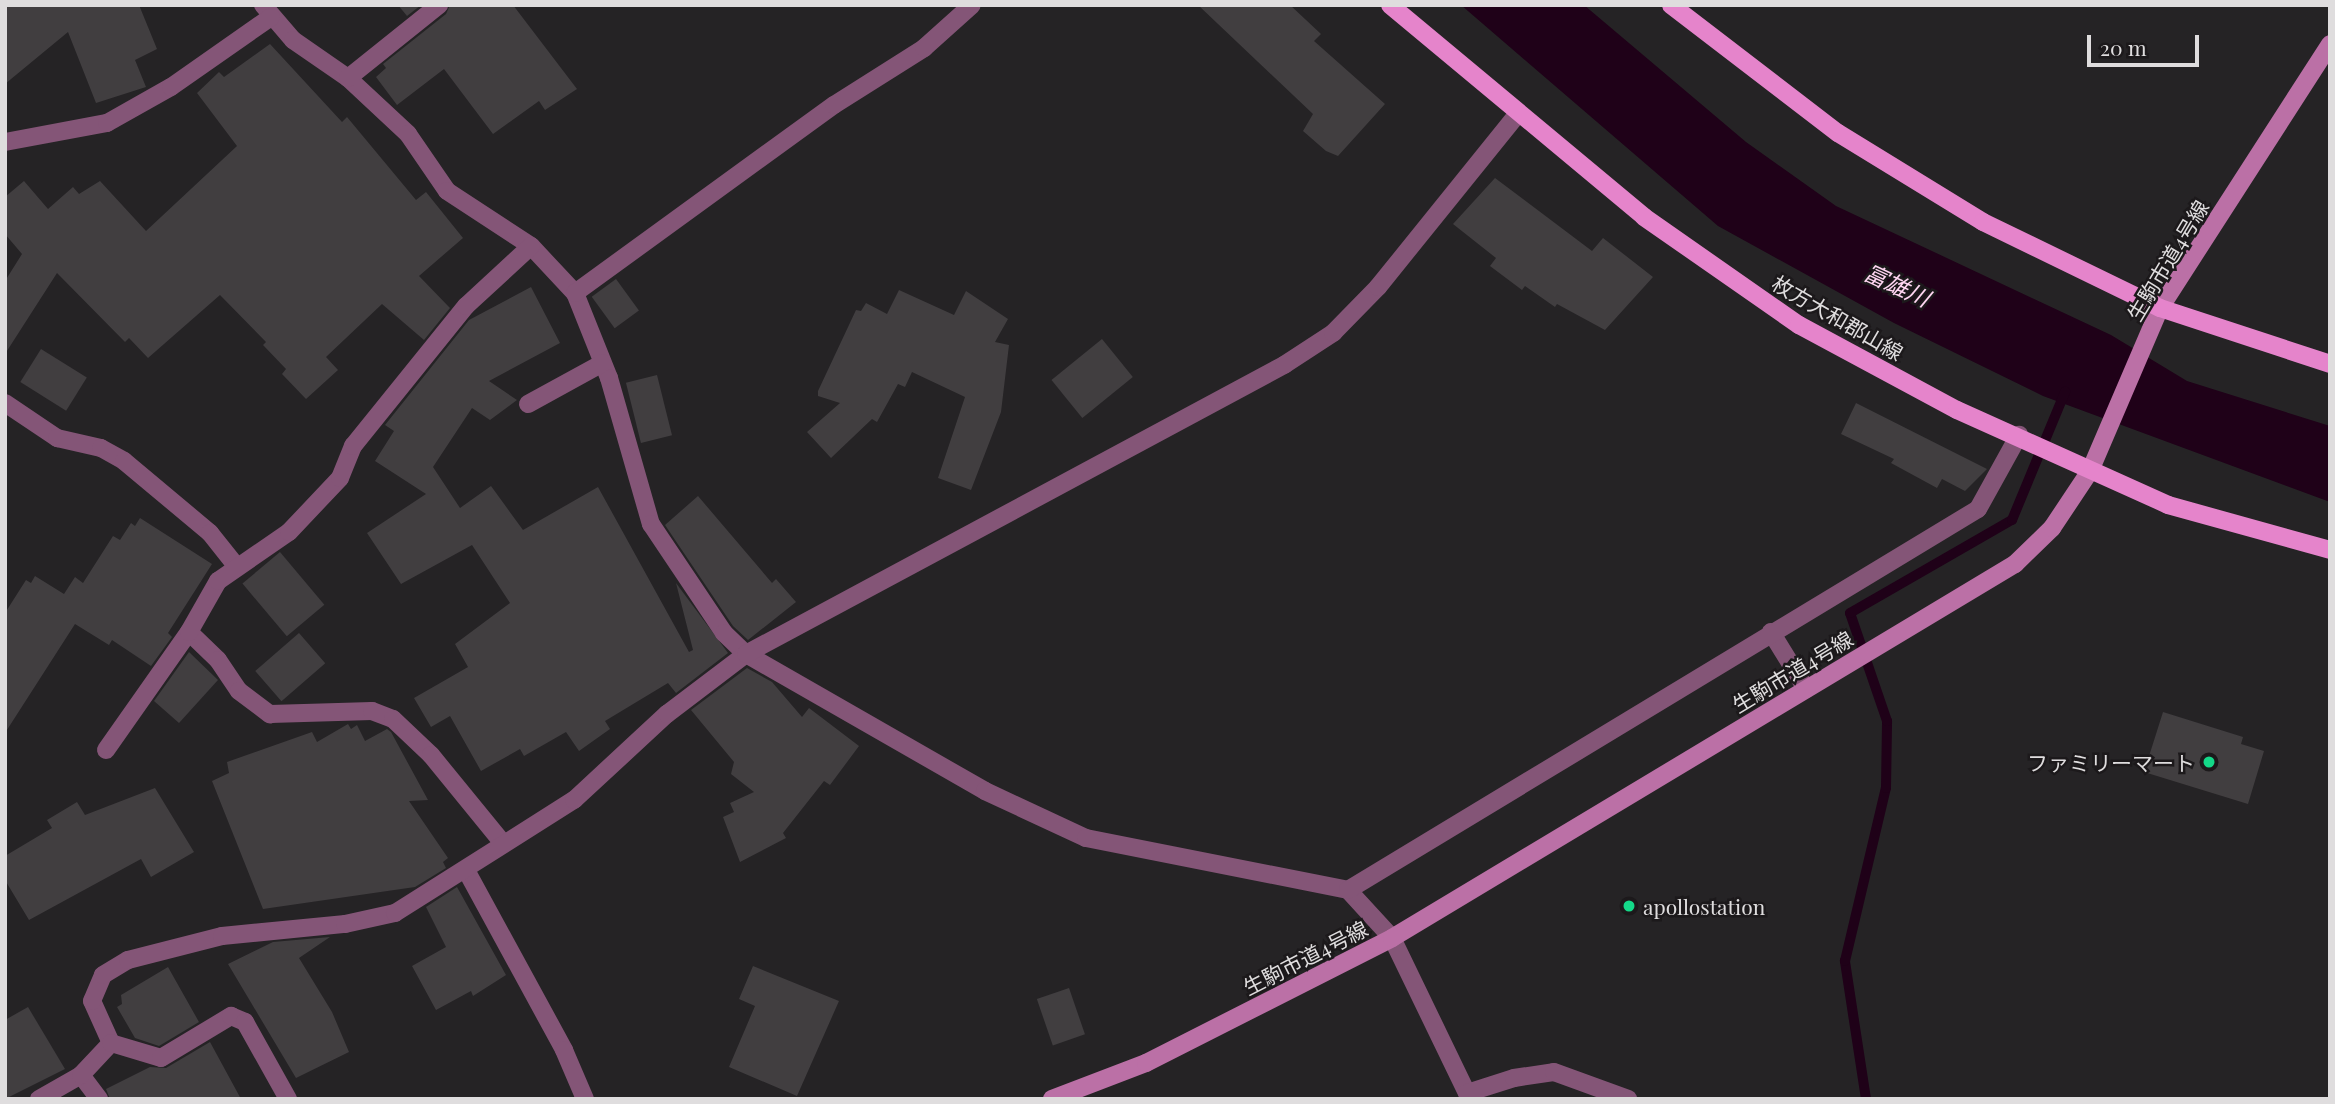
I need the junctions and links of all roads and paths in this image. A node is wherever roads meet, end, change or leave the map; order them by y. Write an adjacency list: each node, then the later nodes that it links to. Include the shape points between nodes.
1 (439, 5): 7 (street)
2 (972, 5): 11 (street, via 925,48 834,105)
3 (1390, 5): 8 (main road, 枚方大和郡山線)
4 (1671, 5): 12 (main road, via 1838,133 1983,222)
5 (267, 11): 7 (street, via 293,40); 9 (street, via 171,88 107,123)
6 (2330, 44): 12 (street, 生駒市道4号線)
7 (348, 78): 10 (street, via 408,134 447,191)
8 (1517, 115): 17 (main road, 枚方大和郡山線, via 1644,217 1799,325 1957,410); 23 (street, via 1378,287 1333,332 1224,400 963,534)
9 (5, 142)
10 (531, 246): 11 (street); 20 (street, via 466,306 353,446 340,478 289,532)
11 (575, 292): 13 (street)
12 (2160, 308): 14 (main road); 18 (street, 生駒市道4号線)
13 (603, 363): 16 (street); 23 (street, via 651,524 724,633)
14 (2330, 363)
15 (5, 403): 20 (street, via 57,438 101,448 124,461 210,533)
16 (528, 404)
17 (2019, 435): 18 (main road, 枚方大和郡山線); 22 (street, via 1978,509)
18 (2090, 471): 19 (main road, 枚方大和郡山線, via 2168,505); 24 (street, 生駒市道4号線, via 2052,528 2015,564)
19 (2330, 550)
20 (237, 567): 21 (street, via 218,581)
21 (189, 632): 25 (street); 26 (street, via 218,660 239,691 270,714 372,711 393,719 431,755)
22 (1771, 632): 24 (street); 28 (street)
23 (746, 654): 26 (street, via 667,714 574,800); 28 (street, via 985,791 1086,838)
24 (1805, 689): 29 (street, 生駒市道4号線)
25 (106, 750)
26 (502, 842): 27 (street)
27 (466, 870): 30 (street, via 395,913 345,925 222,936 128,960 103,975 92,1001); 36 (street)
28 (1348, 890): 29 (street)
29 (1392, 938): 32 (street); 37 (street, 生駒市道4号線, via 1146,1063)
30 (111, 1043): 31 (street); 35 (street, via 161,1058 231,1016 245,1022)
31 (81, 1075): 33 (street); 34 (street)
32 (1467, 1096): 38 (street, via 1514,1078 1554,1072)
33 (39, 1099)
34 (99, 1099)
35 (288, 1099)
36 (585, 1099)
37 (1052, 1099)
38 (1628, 1099)

